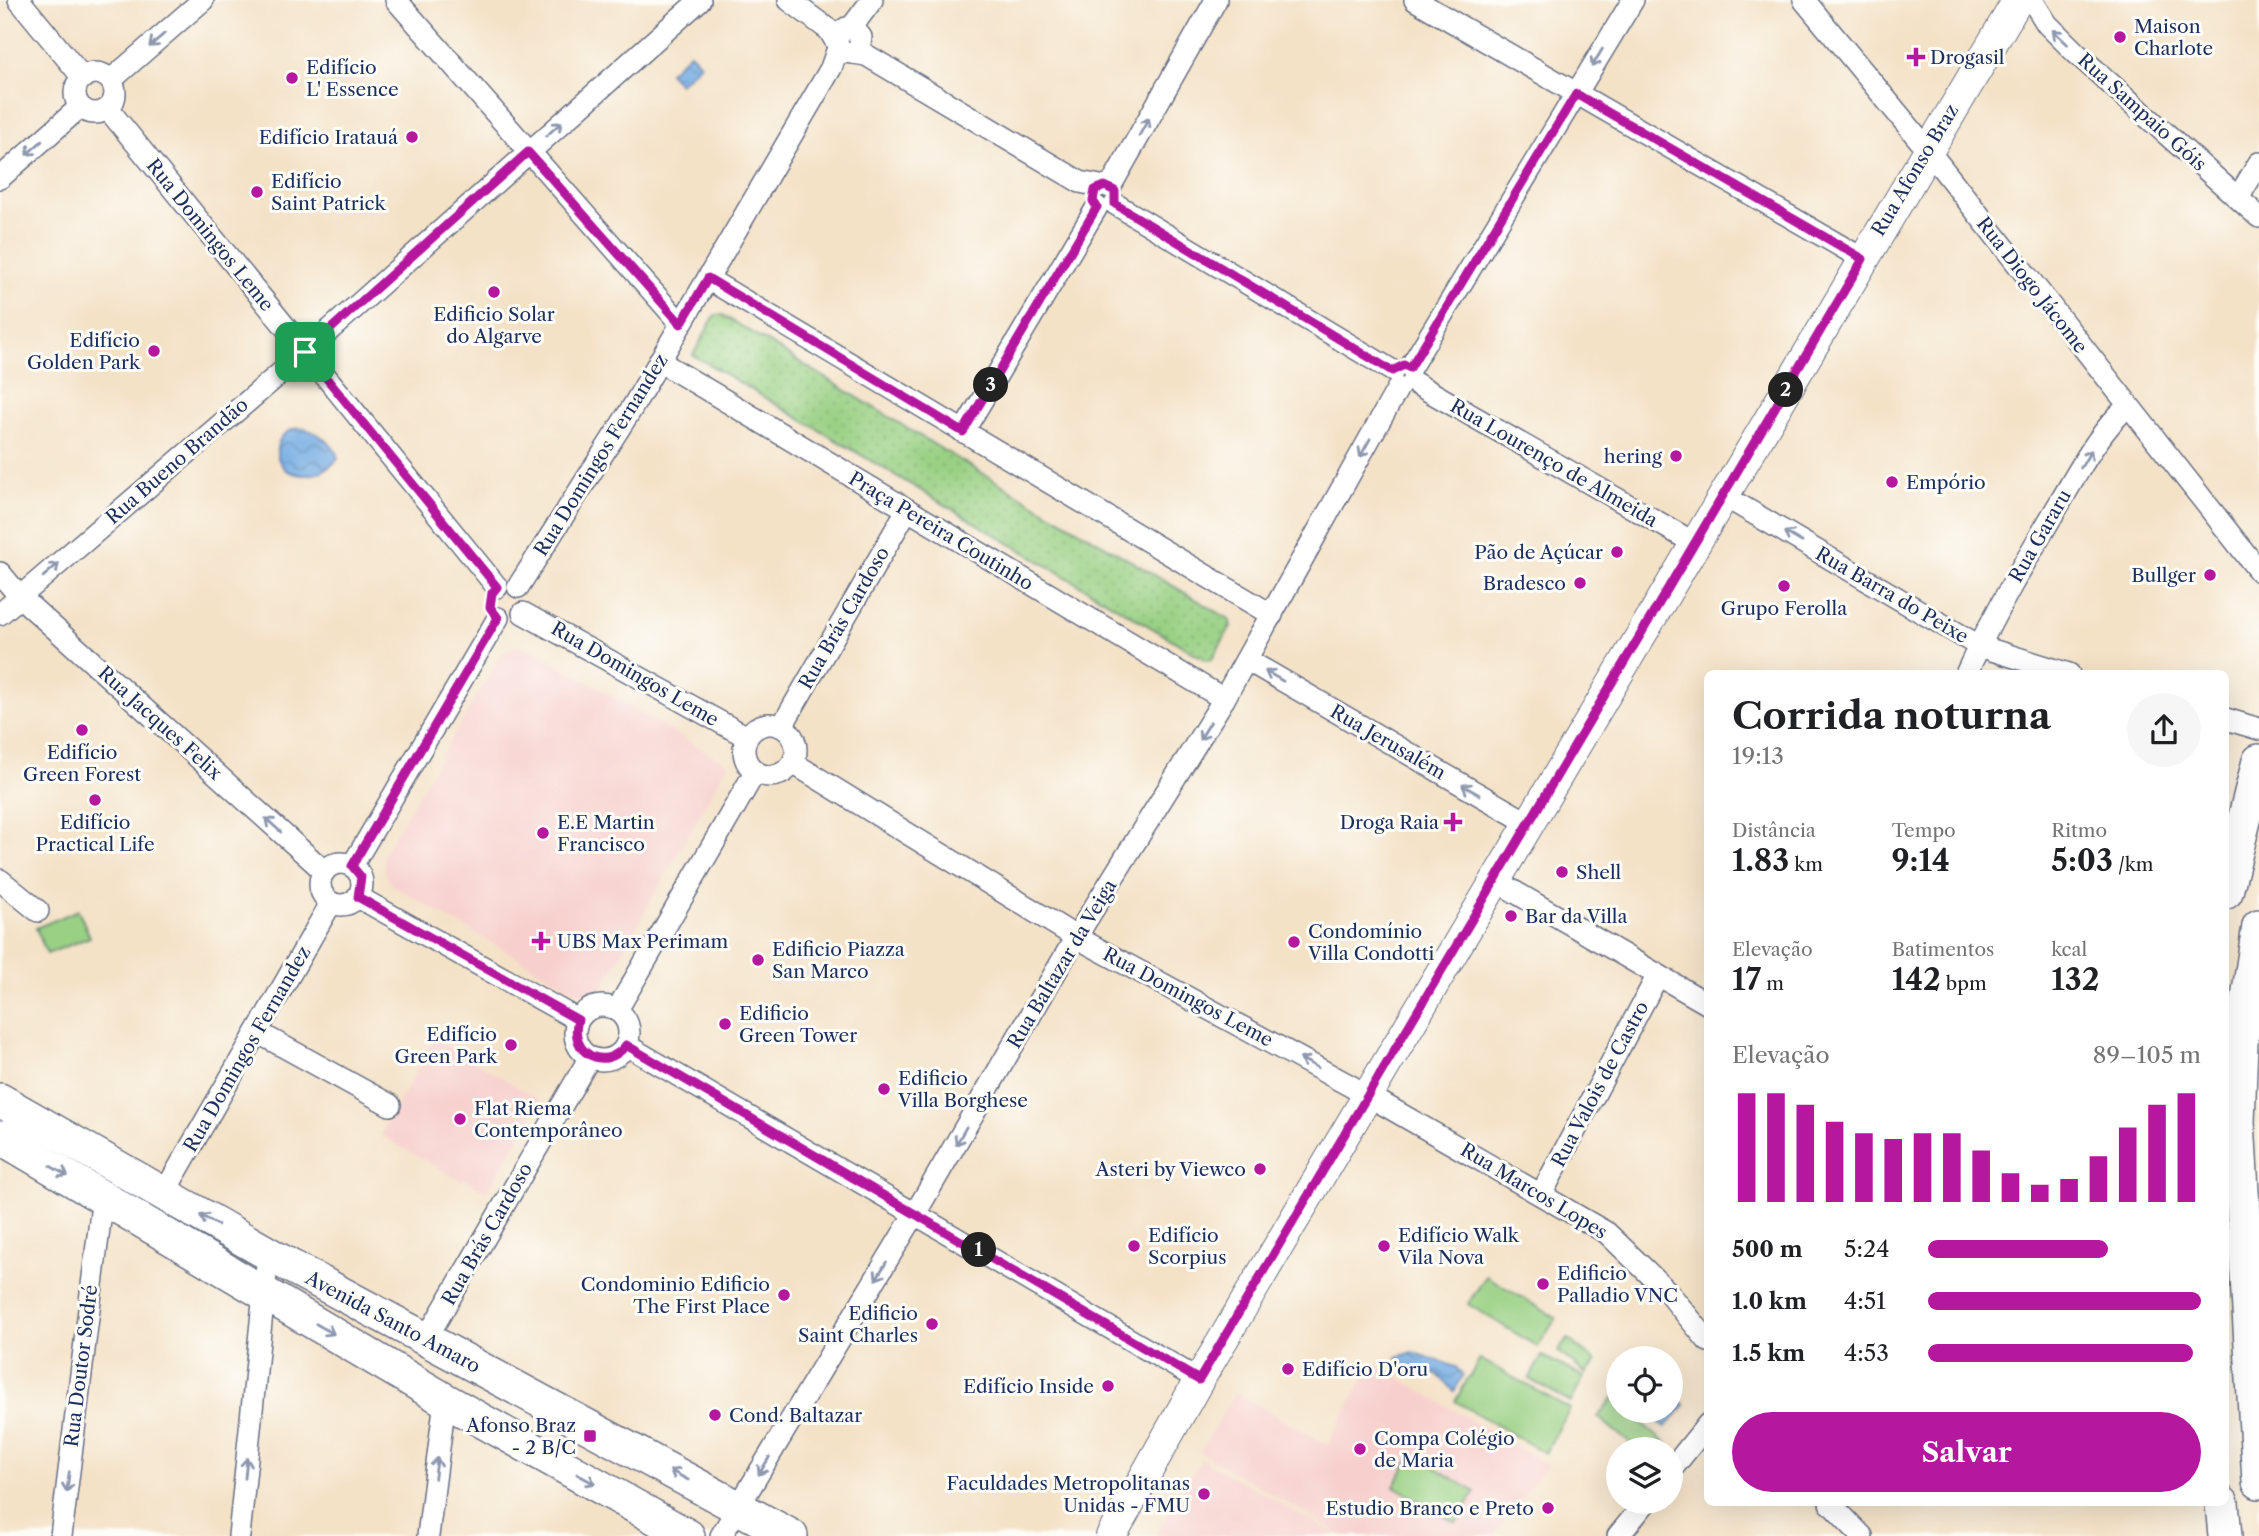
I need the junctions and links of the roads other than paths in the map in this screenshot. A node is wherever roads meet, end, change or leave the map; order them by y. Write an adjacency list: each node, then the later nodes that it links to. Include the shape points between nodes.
1 (19, 0): 13 (street)
2 (203, 0): 14 (street, one-way to 14)
3 (396, 0): 19 (street)
4 (699, 0): 19 (street, Rua Bueno Brandão, one-way to 4)
5 (789, 0): 12 (street, Rua Lourenço de Almeida)
6 (1216, 0): 22 (street, one-way to 6)
7 (1415, 0): 15 (street)
8 (1633, 0): 15 (street, Rua Baltazar da Veiga, one-way to 15)
9 (1804, 0): 18 (street, Rua Diogo Jácome)
10 (2018, 0): 18 (street, Rua Afonso Braz)
11 (2032, 0): 23 (street, Rua Sampaio Góis, one-way to 11, via 2076,52 2047,24)
12 (850, 38): 22 (street, Rua Lourenço de Almeida); 26 (street, Rua Domingos Fernandez)
13 (83, 78): 14 (street, via 97,73); 16 (street, via 75,92)
14 (111, 80): 17 (street, via 116,95)
15 (1576, 94): 25 (street); 30 (street, Rua Baltazar da Veiga)
16 (80, 107): 17 (street, via 93,114); 21 (street, one-way to 21)
17 (108, 110): 28 (street, Rua Domingos Leme)
18 (1927, 149): 25 (street, Rua Afonso Braz); 31 (street, Rua Diogo Jácome)
19 (528, 152): 27 (street); 28 (street, Rua Bueno Brandão)
20 (2259, 163): 23 (street)
21 (0, 178)
22 (1099, 195): 30 (street, Rua Lourenço de Almeida); 32 (street)
23 (2238, 198): 24 (street, Rua Sampaio Góis)
24 (2259, 217)
25 (1863, 259): 33 (street, Rua Afonso Braz)
26 (708, 278): 27 (street, Rua Domingos Fernandez); 32 (street)
27 (681, 324): 29 (street, Rua Domingos Fernandez)
28 (305, 352): 38 (street, Rua Domingos Leme); 39 (street, Rua Bueno Brandão, one-way to 28)
29 (659, 361): 34 (street, Praça Pereira Coutinho); 38 (street, Rua Domingos Fernandez)
30 (1403, 377): 35 (street, Rua Lourenço de Almeida); 42 (street, Rua Baltazar da Veiga, one-way to 42)
31 (2127, 407): 36 (street, Rua Diogo Jácome); 44 (street, Rua Gararu, one-way to 31, via 2092,449)
32 (963, 432): 42 (street)
33 (1724, 496): 35 (street, Rua Afonso Braz); 44 (street, Rua Barra do Peixe, one-way to 33)
34 (907, 510): 48 (street, Praça Pereira Coutinho); 50 (street, Rua Brás Cardoso)
35 (1696, 544): 56 (street, Rua Afonso Braz)
36 (2259, 571)
37 (0, 573): 39 (street, Rua Jacques Felix)
38 (508, 587): 40 (street, via 526,599); 43 (street, via 492,593 490,607)
39 (20, 597): 41 (street, Rua Bueno Brandão); 58 (street, Rua Jacques Felix, one-way to 39)
40 (523, 613): 43 (street, via 511,621); 52 (street, Rua Domingos Leme)
41 (0, 614)
42 (1272, 615): 45 (street, Rua Baltazar da Veiga)
43 (498, 618): 57 (street)
44 (1979, 646): 46 (street, Rua Gararu); 47 (street, Rua Barra do Peixe)
45 (1247, 660): 48 (street, Rua Baltazar da Veiga); 56 (street, Rua Jerusalém, one-way to 45)
46 (1968, 670)
47 (2056, 670)
48 (1224, 699): 66 (street, Rua Baltazar da Veiga, one-way to 66)
49 (2229, 720): 51 (street)
50 (782, 726): 52 (street, via 763,724); 54 (street, via 796,742)
51 (2259, 729)
52 (747, 737): 55 (street, via 744,757)
53 (2259, 761): 60 (main road)
54 (793, 763): 55 (street, via 777,775); 66 (street, Rua Domingos Leme)
55 (755, 772): 69 (street)
56 (1530, 824): 61 (street, Rua Afonso Braz)
57 (352, 866): 58 (street, via 334,863); 62 (street, via 361,877)
58 (324, 871): 63 (street, via 320,889)
59 (0, 880): 64 (street)
60 (2229, 880)
61 (1496, 881): 67 (street); 74 (street, Rua Afonso Braz)
62 (358, 897): 63 (street, via 349,904); 70 (street)
63 (331, 903): 71 (street, Rua Domingos Fernandez)
64 (38, 911)
65 (2259, 926): 90 (main road, via 2241,1043 2238,1122)
66 (1076, 937): 74 (street, Rua Domingos Leme, one-way to 66); 81 (street, Rua Baltazar da Veiga, one-way to 81)
67 (1658, 975): 68 (street); 78 (street, Rua Valois de Castro)
68 (1704, 1002)
69 (617, 1010): 70 (street, via 591,1008); 72 (street, via 628,1030)
70 (578, 1020): 73 (street, via 576,1037)
71 (257, 1032): 76 (street); 79 (street, Rua Domingos Fernandez)
72 (626, 1045): 73 (street, via 614,1056); 81 (street)
73 (590, 1057): 85 (street, Rua Brás Cardoso)
74 (1369, 1096): 78 (street, Rua Marcos Lopes); 86 (street, Rua Afonso Braz)
75 (0, 1100): 79 (main road, Avenida Santo Amaro)
76 (390, 1105)
77 (0, 1137): 80 (main road, Avenida Santo Amaro, one-way to 80)
78 (1542, 1193): 84 (street, Rua Marcos Lopes, via 1607,1233 1668,1292)
79 (163, 1195): 82 (main road, Avenida Santo Amaro, one-way to 79)
80 (103, 1196): 83 (main road, Avenida Santo Amaro); 95 (street, Rua Doutor Sodré, one-way to 95)
81 (916, 1212): 86 (street); 93 (street, Rua Baltazar da Veiga, one-way to 93)
82 (268, 1254): 83 (street); 85 (main road, Avenida Santo Amaro)
83 (266, 1295): 87 (main road, Avenida Santo Amaro, one-way to 87); 96 (street, one-way to 83)
84 (1704, 1336)
85 (426, 1339): 93 (main road, Avenida Santo Amaro, one-way to 85)
86 (1199, 1380): 101 (street, Rua Afonso Braz)
87 (444, 1400): 97 (street, one-way to 87); 98 (main road, Avenida Santo Amaro, one-way to 98)
88 (1704, 1429): 89 (street)
89 (1683, 1455)
90 (2259, 1482)
91 (1833, 1506): 103 (street)
92 (2222, 1506): 104 (main road)
93 (739, 1508): 99 (street, Rua Baltazar da Veiga); 100 (main road, Avenida Santo Amaro)
94 (1636, 1514): 102 (street)
95 (61, 1536)
96 (239, 1536)
97 (428, 1536)
98 (688, 1536)
99 (720, 1536)
100 (791, 1536)
101 (1111, 1536)
102 (1618, 1536)
103 (1862, 1536)
104 (2225, 1536)

